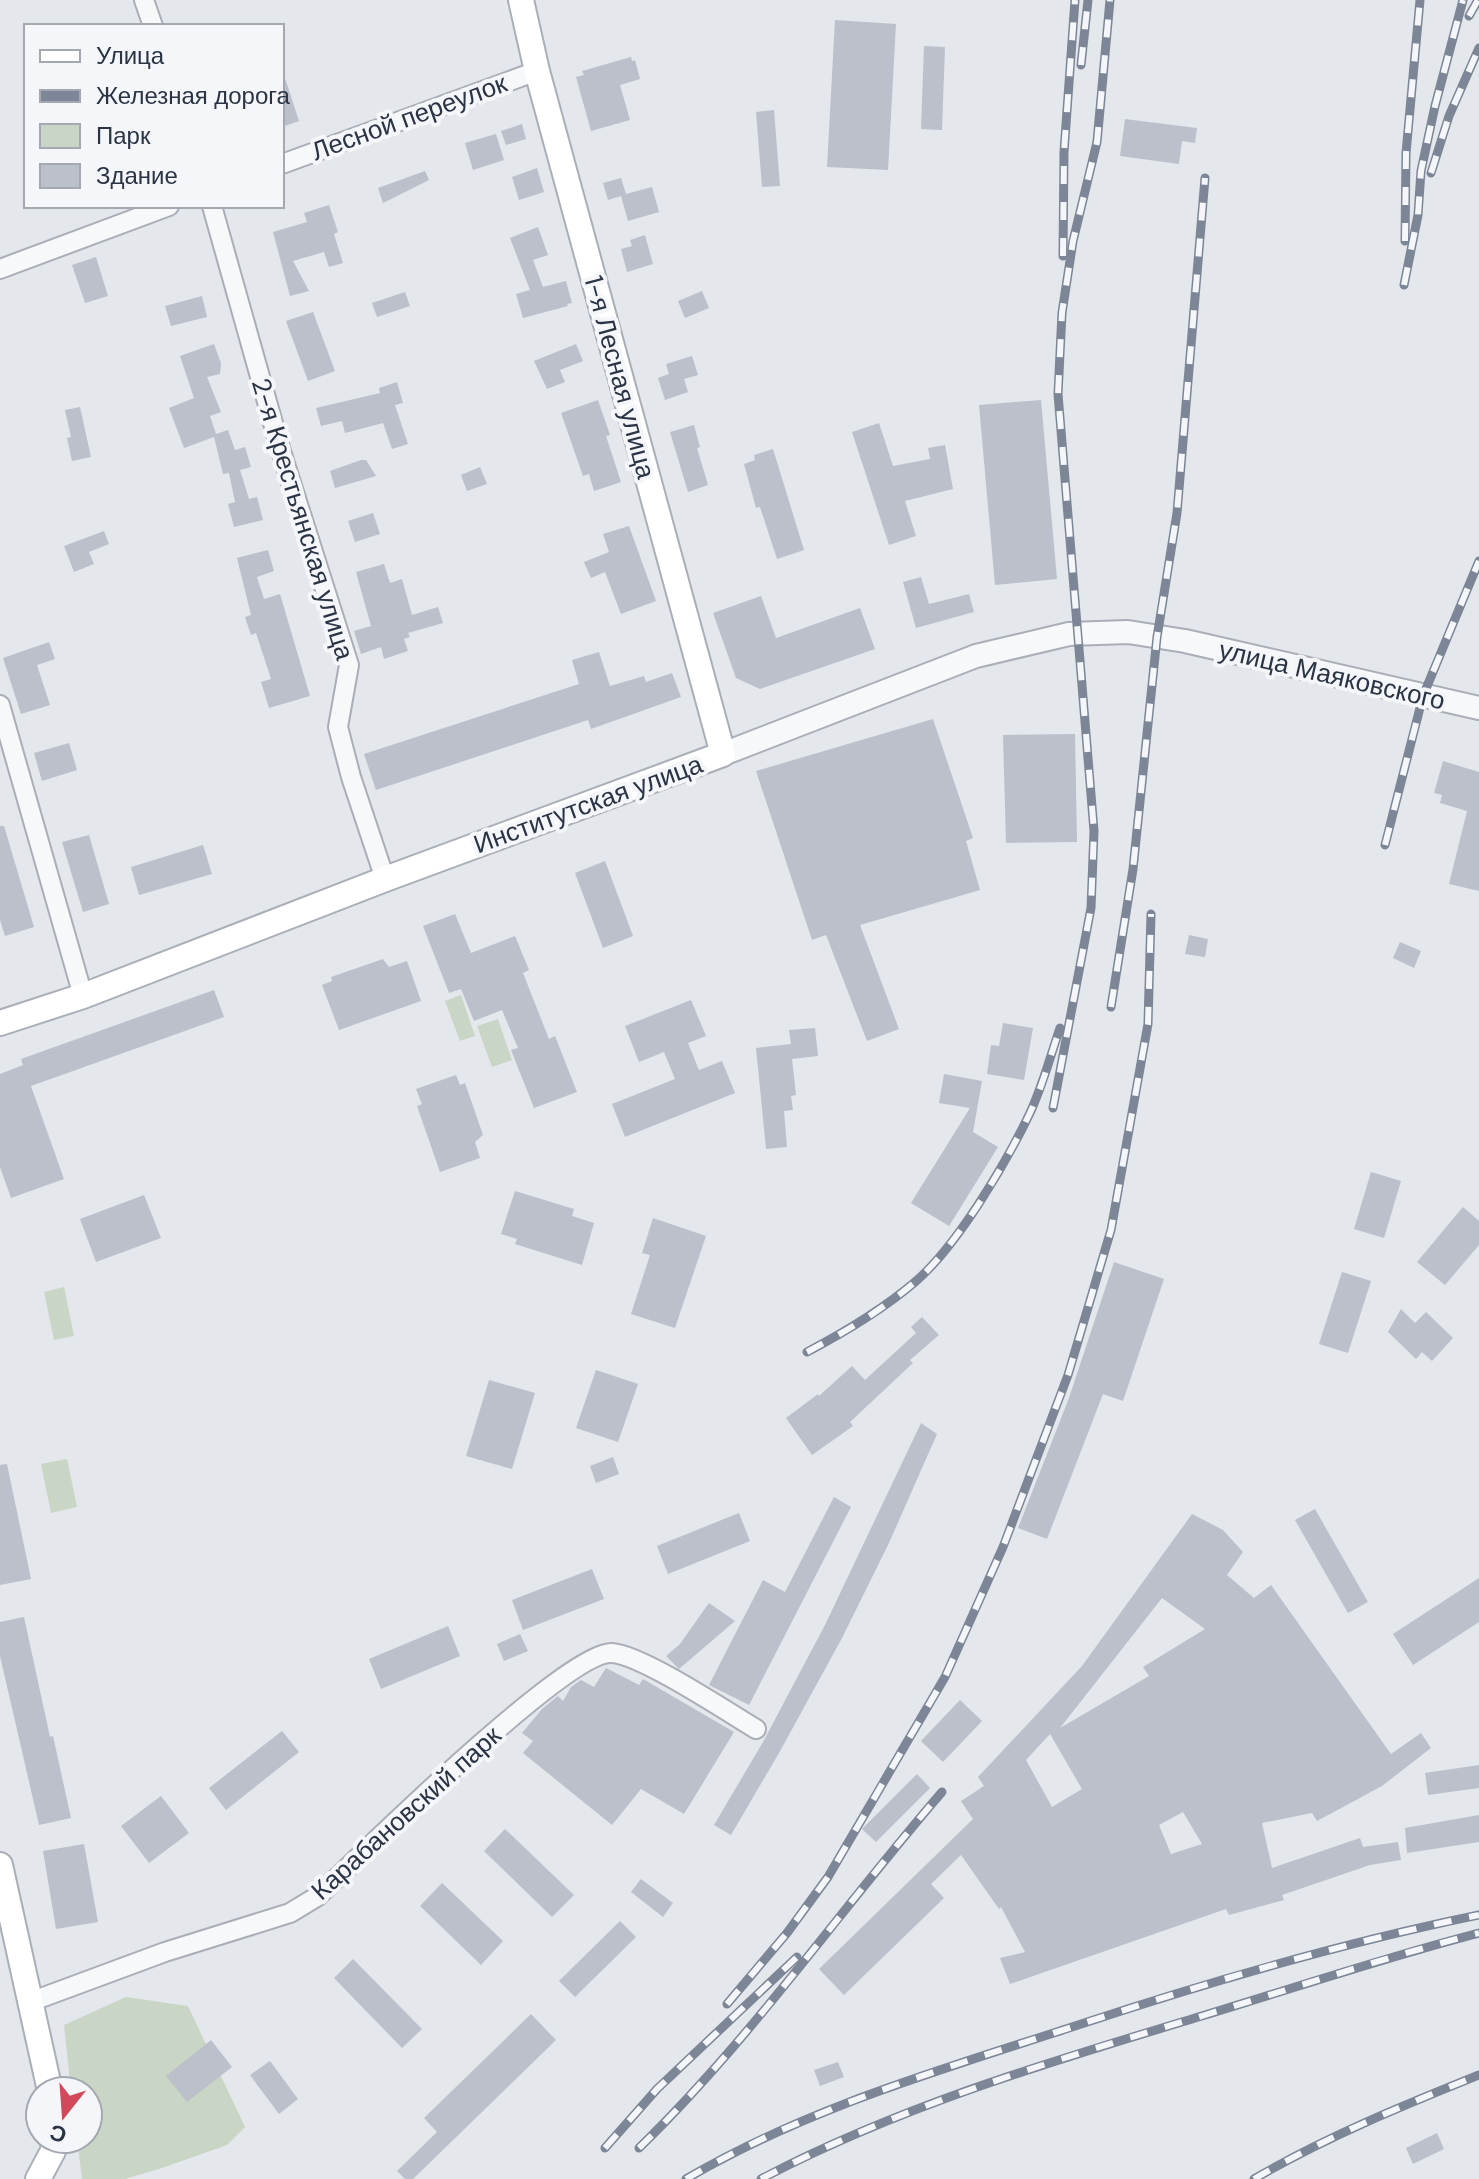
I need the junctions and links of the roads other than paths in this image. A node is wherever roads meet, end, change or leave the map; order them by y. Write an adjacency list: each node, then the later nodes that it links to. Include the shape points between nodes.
1 (144, 0): 3 (street)
2 (521, 0): 4 (main road, 1-я Лесная улица)
3 (152, 24)
4 (537, 71): 5 (street, Лесной переулок); 12 (main road, 1-я Лесная улица)
5 (284, 163)
6 (164, 208): 8 (street)
7 (213, 208): 13 (street, 2-я Крестьянская улица, via 280,448 349,665 338,727)
8 (0, 269)
9 (1185, 641): 11 (street, улица Маяковского); 12 (street, Институтская улица, via 1128,632 1069,634 976,656)
10 (0, 705): 14 (street)
11 (1479, 708)
12 (723, 754): 13 (main road, Институтская улица)
13 (385, 879): 14 (main road, Институтская улица)
14 (83, 996): 15 (main road, Институтская улица)
15 (0, 1023)
16 (756, 1729): 18 (street, Карабановский парк, via 650,1667 623,1654 606,1653 523,1708 318,1896 290,1913)
17 (0, 1865): 18 (main road)
18 (30, 2002): 19 (main road)
19 (46, 2075)
20 (49, 2155): 21 (main road)
21 (38, 2179)

